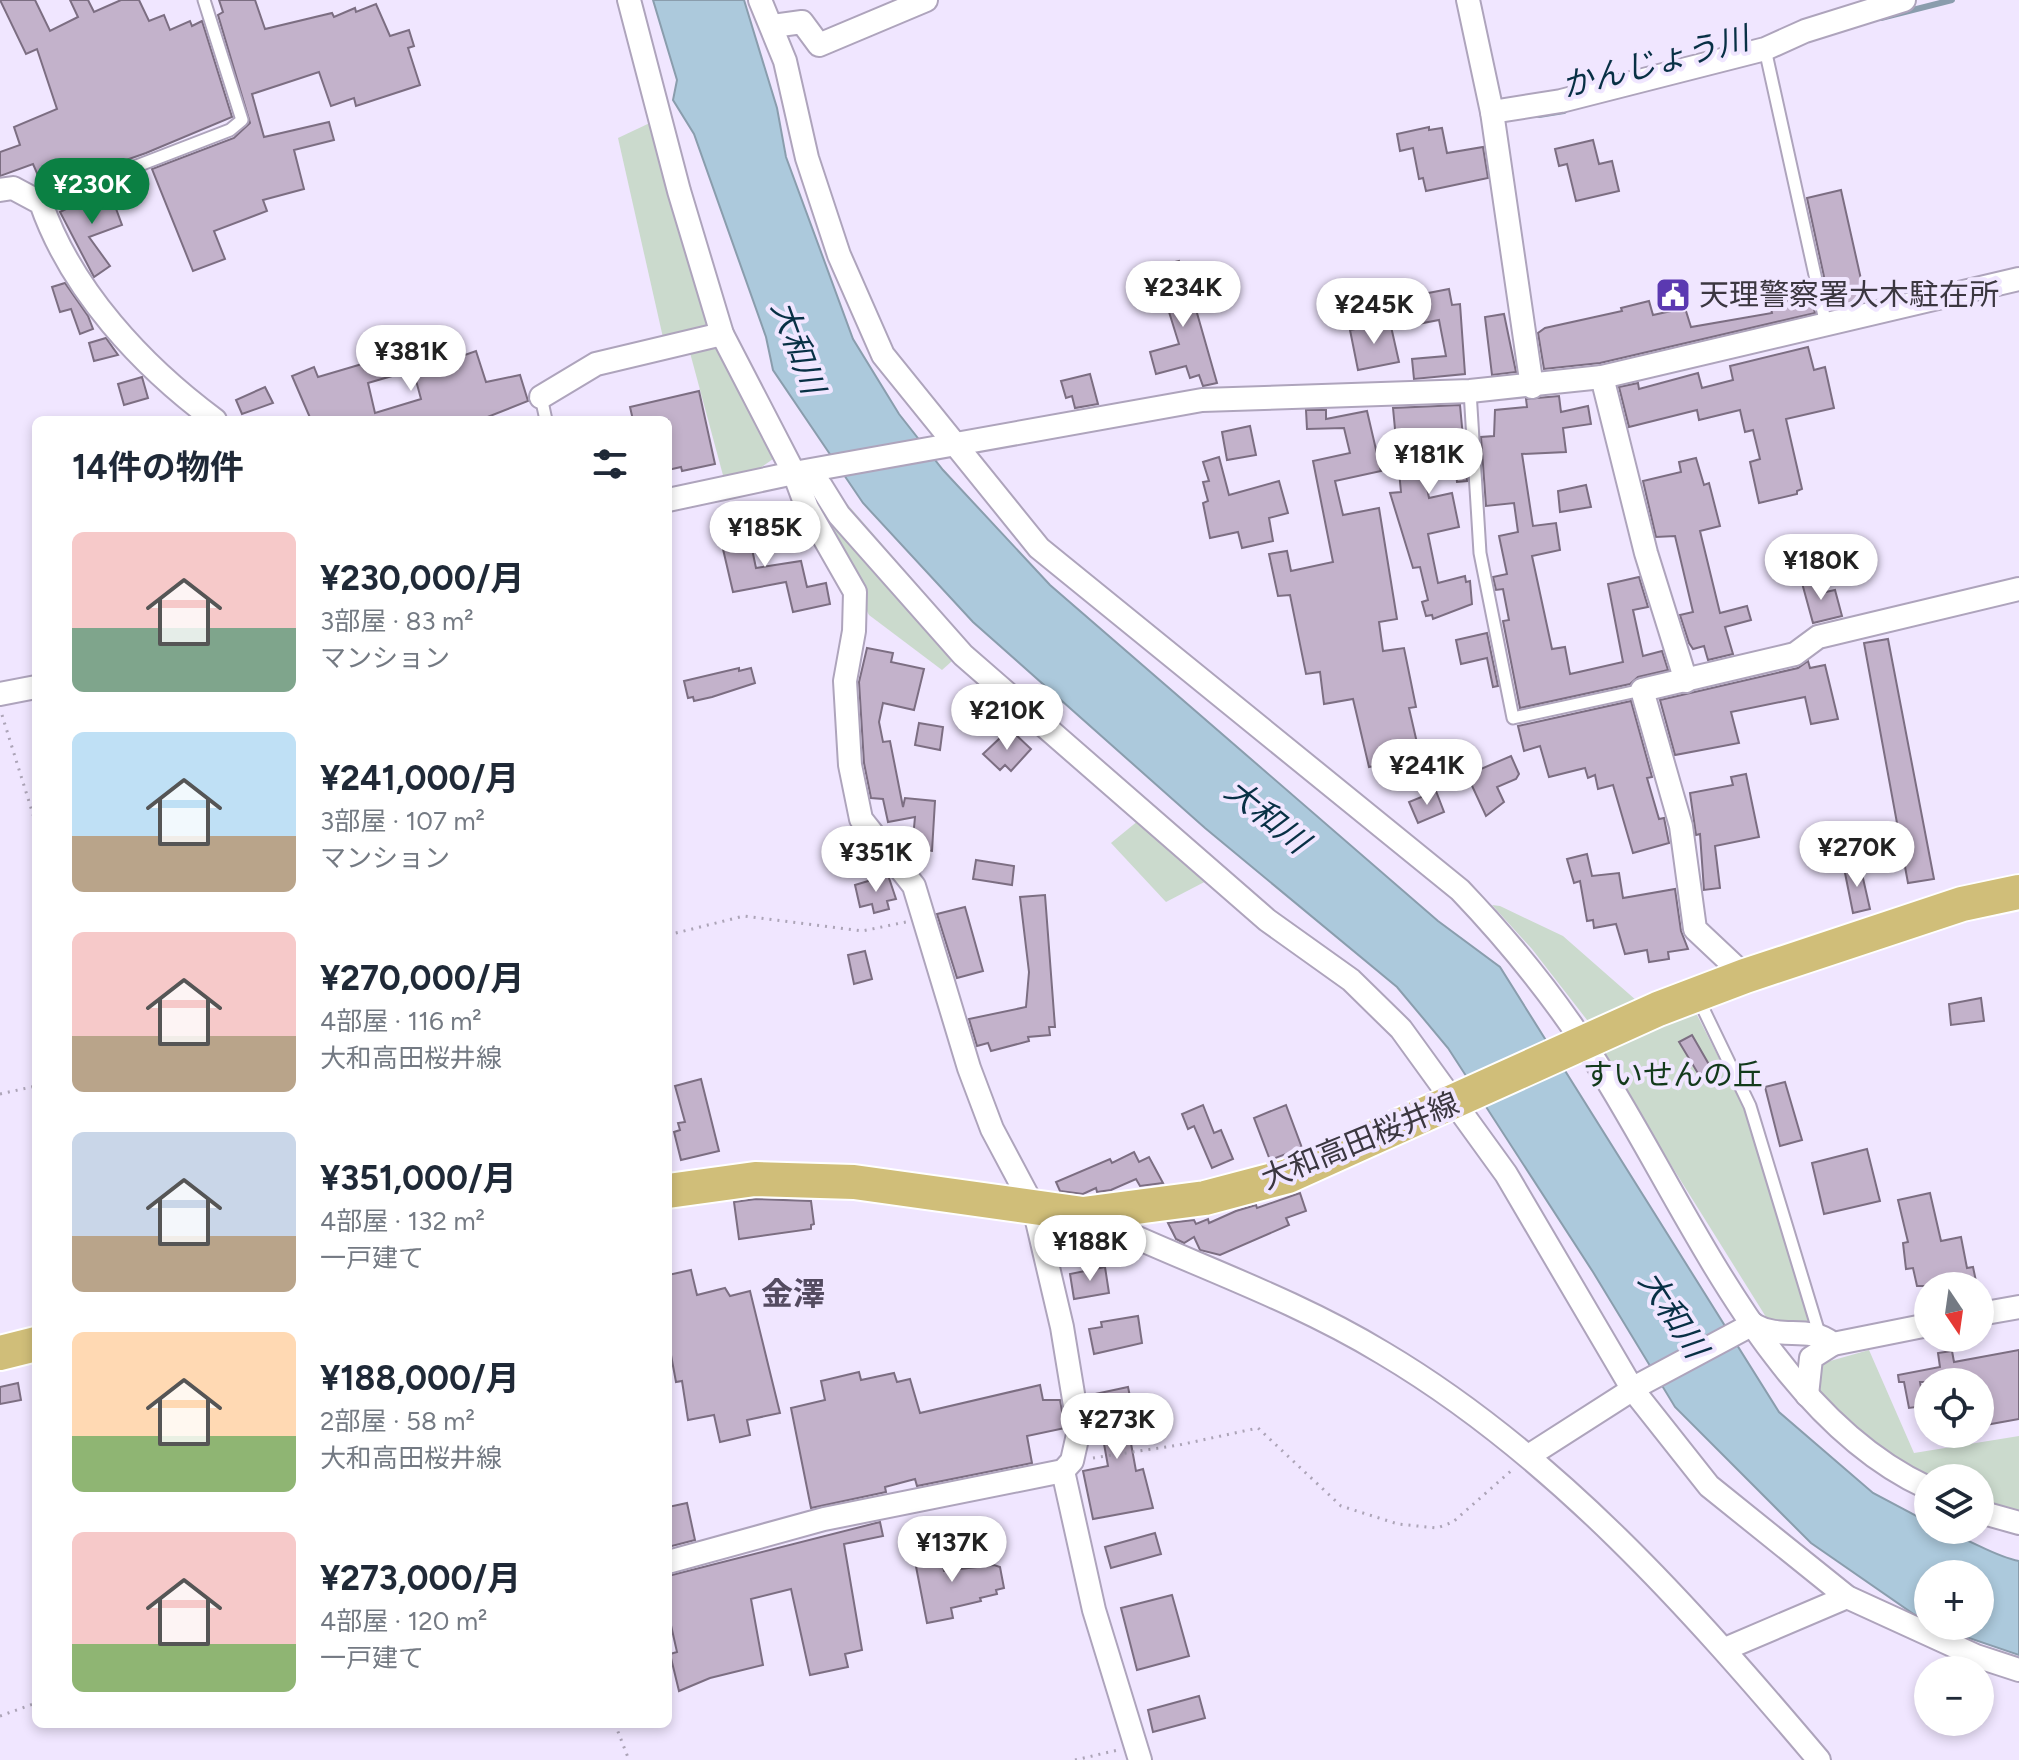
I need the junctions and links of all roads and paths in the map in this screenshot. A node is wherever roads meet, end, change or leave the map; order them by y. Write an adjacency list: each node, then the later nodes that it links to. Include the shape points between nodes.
1 (204, 0): 13 (lane, via 242,120 148,164)
2 (629, 0): 16 (street)
3 (760, 0): 7 (street)
4 (926, 0): 8 (street)
5 (1468, 0): 11 (street)
6 (1904, 0): 9 (street)
7 (773, 26): 8 (street, via 802,22); 10 (street)
8 (819, 45): 10 (street)
9 (1765, 49): 11 (street, via 1561,101); 15 (lane)
10 (785, 61): 23 (street, via 807,158 863,317 883,355)
11 (1492, 112): 18 (street)
12 (0, 190): 13 (street, via 13,188)
13 (41, 203): 21 (street, via 55,243 120,333 177,392)
14 (2019, 279): 15 (street)
15 (1826, 325): 17 (street)
16 (722, 334): 20 (street, via 596,364); 24 (street)
17 (1602, 377): 18 (street); 27 (street, via 1646,553)
18 (1532, 387): 19 (street)
19 (1470, 391): 23 (street, via 1202,400); 29 (lane, via 1480,553 1513,718)
20 (541, 397): 22 (lane)
21 (210, 416)
22 (545, 416)
23 (951, 445): 24 (street); 38 (street, via 1039,548 1460,890 1491,923)
24 (803, 472): 25 (street); 34 (street, via 807,508 855,592 845,681 850,765 861,819 914,886); 41 (street, via 821,486 839,515 963,655 1267,920 1351,980 1401,1029)
25 (672, 499)
26 (2019, 589): 27 (street, via 1818,637 1795,654)
27 (1686, 681): 29 (street)
28 (32, 688): 30 (street)
29 (1642, 690): 36 (street, via 1681,826 1695,929)
30 (0, 694)
31 (0, 708): 32 (path)
32 (32, 811)
33 (2019, 892): 36 (main road, 大和高田桜井線, via 1932,913)
34 (925, 919): 35 (path, via 862,931 744,916); 43 (street, via 992,1129)
35 (672, 934)
36 (1745, 976): 37 (main road, 大和高田桜井線)
37 (1696, 995): 38 (main road, 大和高田桜井線); 49 (lane, via 1750,1106)
38 (1580, 1046): 41 (main road, 大和高田桜井線); 47 (street)
39 (32, 1087): 40 (path)
40 (0, 1094)
41 (1459, 1101): 44 (main road, 大和高田桜井線, via 1288,1176 1205,1198); 52 (street)
42 (672, 1190): 43 (main road, 大和高田桜井線, via 755,1179 854,1182)
43 (1034, 1208): 44 (main road, 大和高田桜井線); 55 (street, via 1079,1430)
44 (1083, 1214): 54 (street, via 1252,1284 1383,1352)
45 (2019, 1307): 46 (street)
46 (1994, 1311)
47 (1749, 1326): 49 (street, via 1770,1334); 52 (street); 53 (street)
48 (1914, 1327): 49 (street)
49 (1826, 1338): 53 (street, via 1811,1358)
50 (32, 1345): 51 (main road)
51 (0, 1353)
52 (1637, 1387): 54 (street); 60 (street, via 1709,1486)
53 (1807, 1395): 56 (street, via 1879,1462)
54 (1530, 1455): 55 (path, via 1453,1522 1437,1528 1398,1524 1341,1506 1258,1428); 61 (street)
55 (1068, 1466): 59 (street, via 824,1519); 66 (street, via 1094,1610)
56 (1914, 1481)
57 (1994, 1516): 58 (street)
58 (2019, 1523)
59 (672, 1561)
60 (1847, 1597): 61 (street); 62 (street)
61 (1725, 1649): 69 (street)
62 (2019, 1670)
63 (32, 1704): 64 (path)
64 (0, 1716)
65 (617, 1728): 67 (path)
66 (1137, 1753): 68 (path)
67 (629, 1760)
68 (1075, 1760)
69 (1819, 1760)

